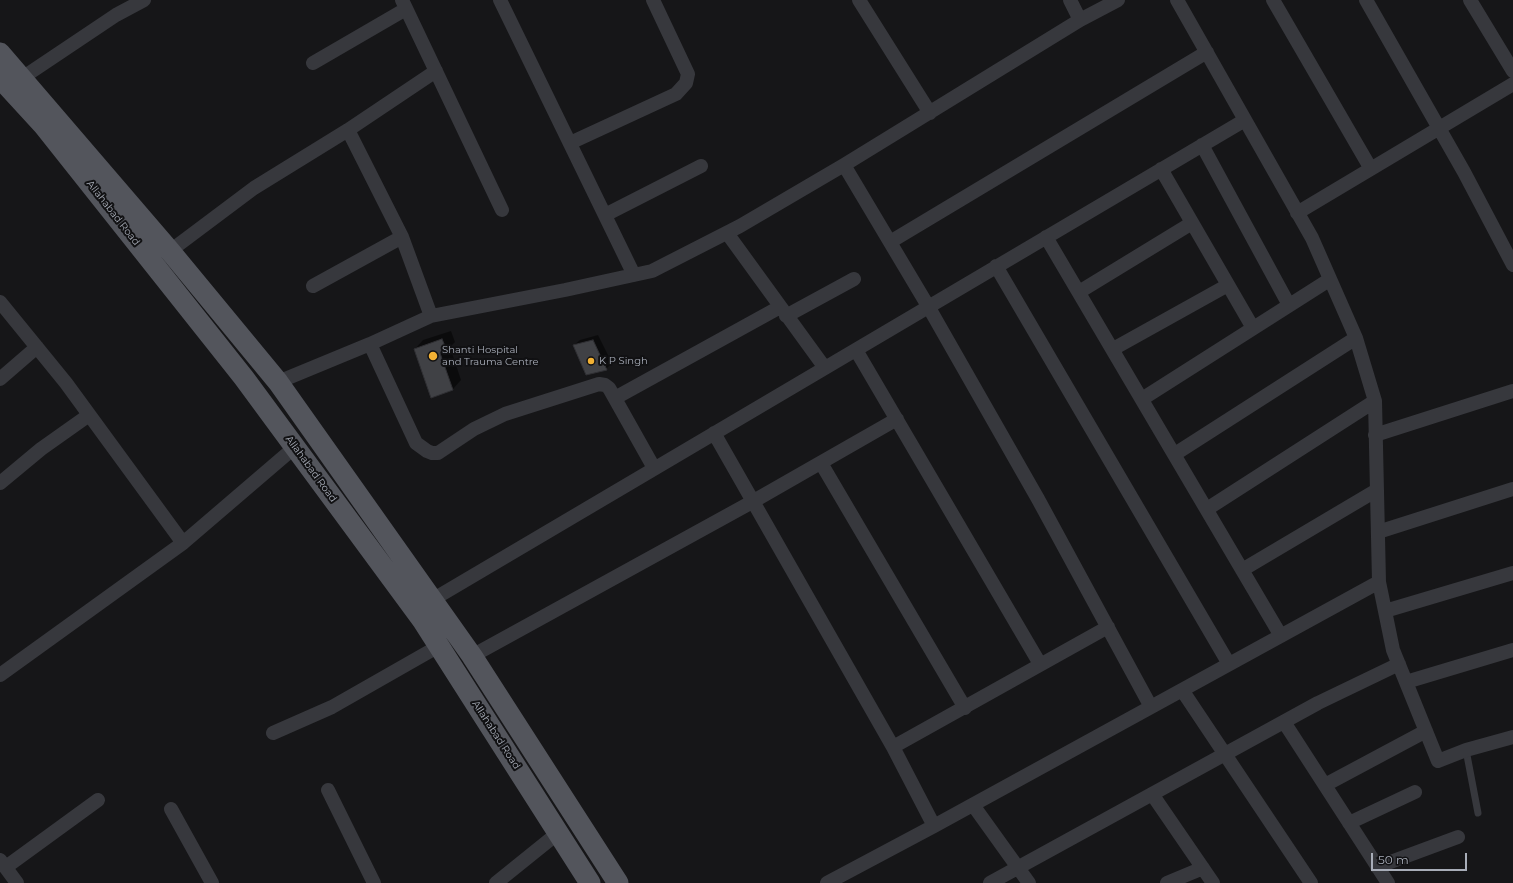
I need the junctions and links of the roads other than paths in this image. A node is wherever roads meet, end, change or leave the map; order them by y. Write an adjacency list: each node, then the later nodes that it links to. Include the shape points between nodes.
1 (144, 0): 19 (street, via 116,15)
2 (500, 0): 25 (street)
3 (653, 0): 25 (street, via 688,74 686,84 676,94)
4 (859, 0): 21 (street)
5 (1070, 0): 12 (street)
6 (1118, 0): 12 (street)
7 (1177, 0): 13 (street)
8 (1273, 0): 30 (street)
9 (1366, 0): 23 (street)
10 (1470, 0): 17 (street)
11 (404, 5): 15 (street); 16 (street)
12 (1080, 20): 21 (street)
13 (1207, 52): 22 (street); 38 (street)
14 (0, 53): 19 (main road)
15 (313, 63)
16 (436, 71): 24 (street); 31 (street)
17 (1513, 71)
18 (0, 78): 70 (main road, Allahabad Road, via 44,126 239,372)
19 (22, 78): 39 (main road)
20 (1513, 84): 23 (street)
21 (930, 113): 27 (street)
22 (1245, 120): 26 (street); 32 (street)
23 (1439, 128): 30 (street); 40 (street)
24 (348, 130): 36 (street); 39 (street, via 254,188)
25 (570, 143): 33 (street)
26 (1202, 145): 29 (street); 49 (street)
27 (844, 165): 35 (street); 38 (street)
28 (702, 166): 33 (street)
29 (1161, 169): 34 (street); 37 (street)
30 (1370, 169): 32 (street)
31 (502, 210)
32 (1297, 213): 44 (street, via 1312,238)
33 (605, 215): 42 (street)
34 (1192, 223): 45 (street); 47 (street)
35 (727, 233): 42 (street, via 652,271); 51 (street)
36 (402, 237): 46 (street); 52 (street)
37 (1046, 237): 41 (street); 47 (street)
38 (890, 242): 50 (street)
39 (170, 251): 61 (main road)
40 (1513, 265)
41 (996, 266): 50 (street); 92 (street)
42 (634, 275): 52 (street)
43 (854, 279): 51 (street)
44 (1329, 280): 49 (street); 54 (street)
45 (1228, 285): 53 (street); 57 (street)
46 (313, 286)
47 (1079, 292): 57 (street)
48 (0, 302): 56 (street)
49 (1289, 305): 53 (street)
50 (928, 306): 58 (street); 86 (street)
51 (783, 311): 59 (street); 63 (street)
52 (431, 316): 55 (street)
53 (1253, 328): 64 (street)
54 (1356, 338): 65 (street); 71 (street)
55 (370, 344): 61 (street); 63 (street, via 416,442 432,453 438,453 474,429 505,414 599,384 609,388)
56 (37, 347): 60 (street); 66 (street)
57 (1113, 349): 64 (street)
58 (856, 350): 59 (street); 67 (street)
59 (825, 368): 68 (street)
60 (0, 379)
61 (278, 382): 84 (main road)
62 (1513, 391): 69 (street)
63 (615, 398): 73 (street)
64 (1142, 399): 71 (street)
65 (1375, 401): 69 (street); 78 (street)
66 (89, 415): 74 (street, via 41,449); 80 (street)
67 (897, 419): 72 (street); 91 (street)
68 (714, 433): 73 (street); 77 (street)
69 (1375, 435): 76 (street)
70 (295, 447): 80 (street); 88 (main road, Allahabad Road)
71 (1175, 454): 78 (street)
72 (821, 462): 77 (street); 98 (street)
73 (654, 468): 84 (street)
74 (0, 483)
75 (1513, 489): 79 (street)
76 (1377, 490): 79 (street); 81 (street)
77 (752, 502): 90 (street); 103 (street)
78 (1207, 509): 81 (street)
79 (1378, 532): 83 (street)
80 (183, 543): 94 (street)
81 (1242, 570): 87 (street)
82 (1513, 573): 85 (street)
83 (1380, 582): 85 (street); 87 (street)
84 (432, 600): 90 (main road)
85 (1385, 611): 93 (street, via 1393,650)
86 (1108, 627): 91 (street); 97 (street)
87 (1281, 636): 92 (street)
88 (439, 646): 101 (street, via 332,707); 116 (main road, Allahabad Road)
89 (1513, 650): 95 (street)
90 (472, 656): 127 (main road)
91 (1040, 664): 98 (street)
92 (1229, 664): 96 (street)
93 (1399, 664): 95 (street); 99 (street)
94 (0, 675)
95 (1406, 682): 100 (street)
96 (1182, 690): 97 (street); 105 (street)
97 (1151, 707): 111 (street)
98 (965, 708): 103 (street)
99 (1284, 722): 105 (street); 106 (street)
100 (1426, 731): 104 (street, via 1438,761); 106 (street)
101 (273, 732)
102 (1513, 738): 104 (street)
103 (893, 747): 115 (street)
104 (1466, 750): 113 (lane)
105 (1225, 754): 109 (street); 133 (street)
106 (1325, 785): 114 (street)
107 (328, 790): 124 (street)
108 (1415, 792): 114 (street)
109 (1152, 794): 119 (street); 121 (street)
110 (98, 800): 118 (street)
111 (973, 805): 115 (street); 119 (street)
112 (171, 809): 123 (street)
113 (1478, 813)
114 (1349, 823): 120 (street)
115 (934, 826): 128 (street)
116 (558, 833): 125 (street); 126 (main road, Allahabad Road)
117 (1458, 837): 120 (street)
118 (3, 864): 122 (street)
119 (1018, 867): 129 (street); 130 (street)
120 (1378, 867): 134 (street)
121 (1203, 868): 131 (street); 132 (street)
122 (17, 883)
123 (212, 883)
124 (374, 883)
125 (496, 883)
126 (590, 883)
127 (618, 883)
128 (826, 883)
129 (990, 883)
130 (1029, 883)
131 (1167, 883)
132 (1213, 883)
133 (1311, 883)
134 (1388, 883)

